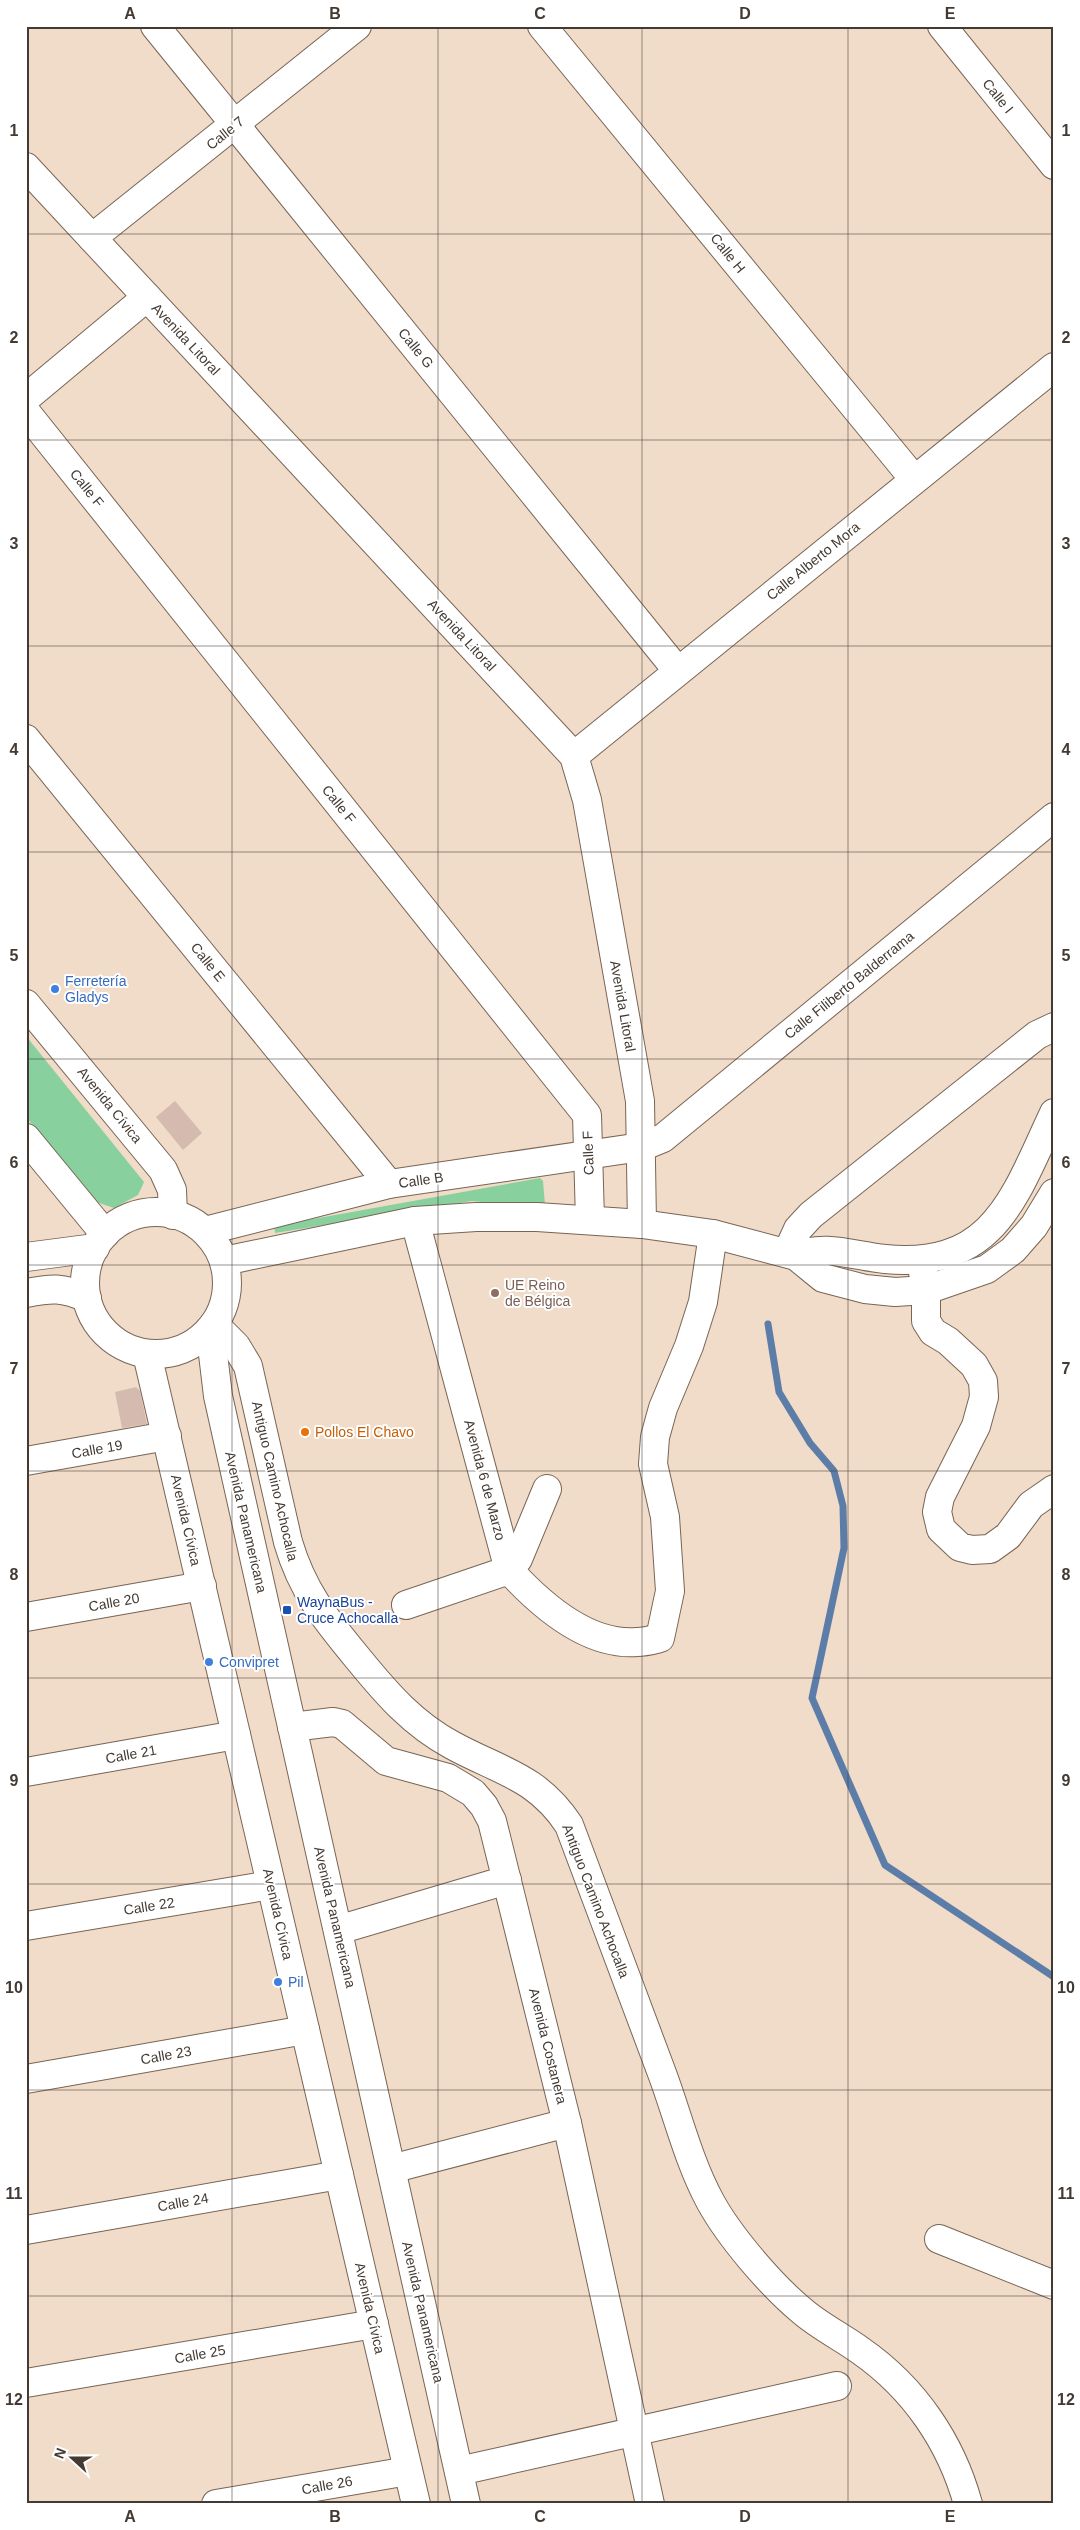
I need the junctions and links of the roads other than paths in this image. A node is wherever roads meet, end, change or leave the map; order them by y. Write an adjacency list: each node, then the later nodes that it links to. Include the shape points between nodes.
1 (155, 26): 5 (street, Calle G)
2 (358, 26): 5 (street, Calle 7)
3 (542, 26): 13 (street, Calle H)
4 (942, 26): 6 (street, Calle I)
5 (235, 125): 8 (street, Calle 7); 14 (street, Calle G)
6 (1054, 165)
7 (26, 167): 8 (street, Avenida Litoral)
8 (92, 238): 9 (street, Avenida Litoral)
9 (147, 297): 11 (street); 16 (street, Avenida Litoral)
10 (1054, 367): 13 (street, Calle Alberto Mora)
11 (26, 398)
12 (26, 412): 23 (street, Calle F, via 587,1115)
13 (914, 479): 14 (street, Calle Alberto Mora)
14 (677, 670): 16 (street, Calle Alberto Mora)
15 (26, 739): 24 (street, Calle E)
16 (574, 756): 22 (street, Avenida Litoral, via 587,800 638,1091)
17 (1054, 817): 22 (street, Calle Filiberto Balderrama, via 663,1138)
18 (26, 1004): 26 (street, Avenida Cívica, via 163,1170 172,1190)
19 (1054, 1027): 33 (street, via 1037,1034 811,1215 798,1229)
20 (1054, 1113): 35 (street, via 1012,1201 999,1219 970,1243 939,1257)
21 (26, 1138): 32 (street)
22 (641, 1147): 23 (street, Calle B); 29 (street, Avenida Litoral)
23 (589, 1156): 24 (street, Calle B); 27 (street, Calle F)
24 (389, 1184): 30 (street, Calle B)
25 (1054, 1193): 37 (street, via 1034,1226 1013,1250 987,1269)
26 (174, 1215): 30 (street); 32 (street, via 152,1212 134,1216 119,1223)
27 (590, 1220): 28 (street, via 476,1217); 29 (street)
28 (415, 1221): 36 (street); 46 (street, Avenida 6 de Marzo)
29 (642, 1224): 31 (street)
30 (205, 1231): 36 (street)
31 (713, 1234): 33 (street); 46 (street, via 703,1302 654,1437 653,1464 665,1517 670,1591 660,1638 636,1642 612,1640 586,1631 552,1611)
32 (100, 1241): 34 (street); 39 (street, via 86,1272)
33 (791, 1254): 35 (street, via 826,1250 885,1259); 37 (street, via 823,1278 865,1290)
34 (26, 1257)
35 (921, 1260): 37 (street)
36 (224, 1261): 40 (street, via 226,1297)
37 (926, 1290): 45 (street, via 926,1321 933,1332 974,1365 984,1381 984,1397 976,1426 940,1496 937,1512 941,1529 960,1547 990,1549 1008,1536 1031,1505)
38 (26, 1293): 39 (street, via 67,1289)
39 (87, 1298): 41 (street, via 96,1322 104,1332 125,1347)
40 (212, 1326): 41 (street, via 200,1339 182,1350); 50 (street, Avenida Panamericana, via 218,1396); 75 (street, Antiguo Camino Achocalla, via 236,1346 248,1366 290,1551 318,1610 394,1703 424,1729 452,1746 496,1765 556,1804 569,1825 664,2077 678,2123 710,2201 767,2277 801,2311 883,2367 911,2397 942,2439 958,2470)
41 (147, 1354): 42 (street, Avenida Cívica)
42 (167, 1436): 43 (street, Calle 19); 47 (street, Avenida Cívica)
43 (26, 1461)
44 (547, 1489): 46 (street, via 518,1560)
45 (1054, 1489)
46 (509, 1570): 48 (street)
47 (202, 1586): 49 (street, Calle 20); 51 (street, Avenida Cívica)
48 (406, 1605)
49 (26, 1617)
50 (292, 1726): 53 (street, Avenida Costanera, via 342,1724 386,1761 448,1778 473,1793 492,1821); 56 (street, Avenida Panamericana)
51 (236, 1735): 52 (street, Calle 21); 54 (street, Avenida Cívica)
52 (26, 1772)
53 (507, 1880): 56 (street); 59 (street, Avenida Costanera)
54 (271, 1885): 55 (street, Calle 22); 57 (street, Avenida Cívica)
55 (26, 1926)
56 (338, 1930): 60 (street, Avenida Panamericana)
57 (305, 2030): 58 (street, Calle 23); 61 (street, Avenida Cívica)
58 (26, 2079)
59 (568, 2123): 60 (street); 68 (street, Avenida Costanera)
60 (391, 2170): 70 (street, Avenida Panamericana)
61 (339, 2175): 62 (street, Calle 24); 65 (street, Avenida Cívica)
62 (26, 2230)
63 (939, 2239): 64 (street)
64 (1054, 2285)
65 (374, 2324): 66 (street, Calle 25); 69 (street, Avenida Cívica)
66 (26, 2383)
67 (838, 2386): 68 (street)
68 (636, 2432): 70 (street); 74 (street, Avenida Costanera)
69 (408, 2471): 71 (street, Calle 26); 72 (street, Avenida Cívica)
70 (459, 2471): 73 (street, Avenida Panamericana)
71 (216, 2504)
72 (416, 2504)
73 (466, 2504)
74 (650, 2504)
75 (968, 2504)

